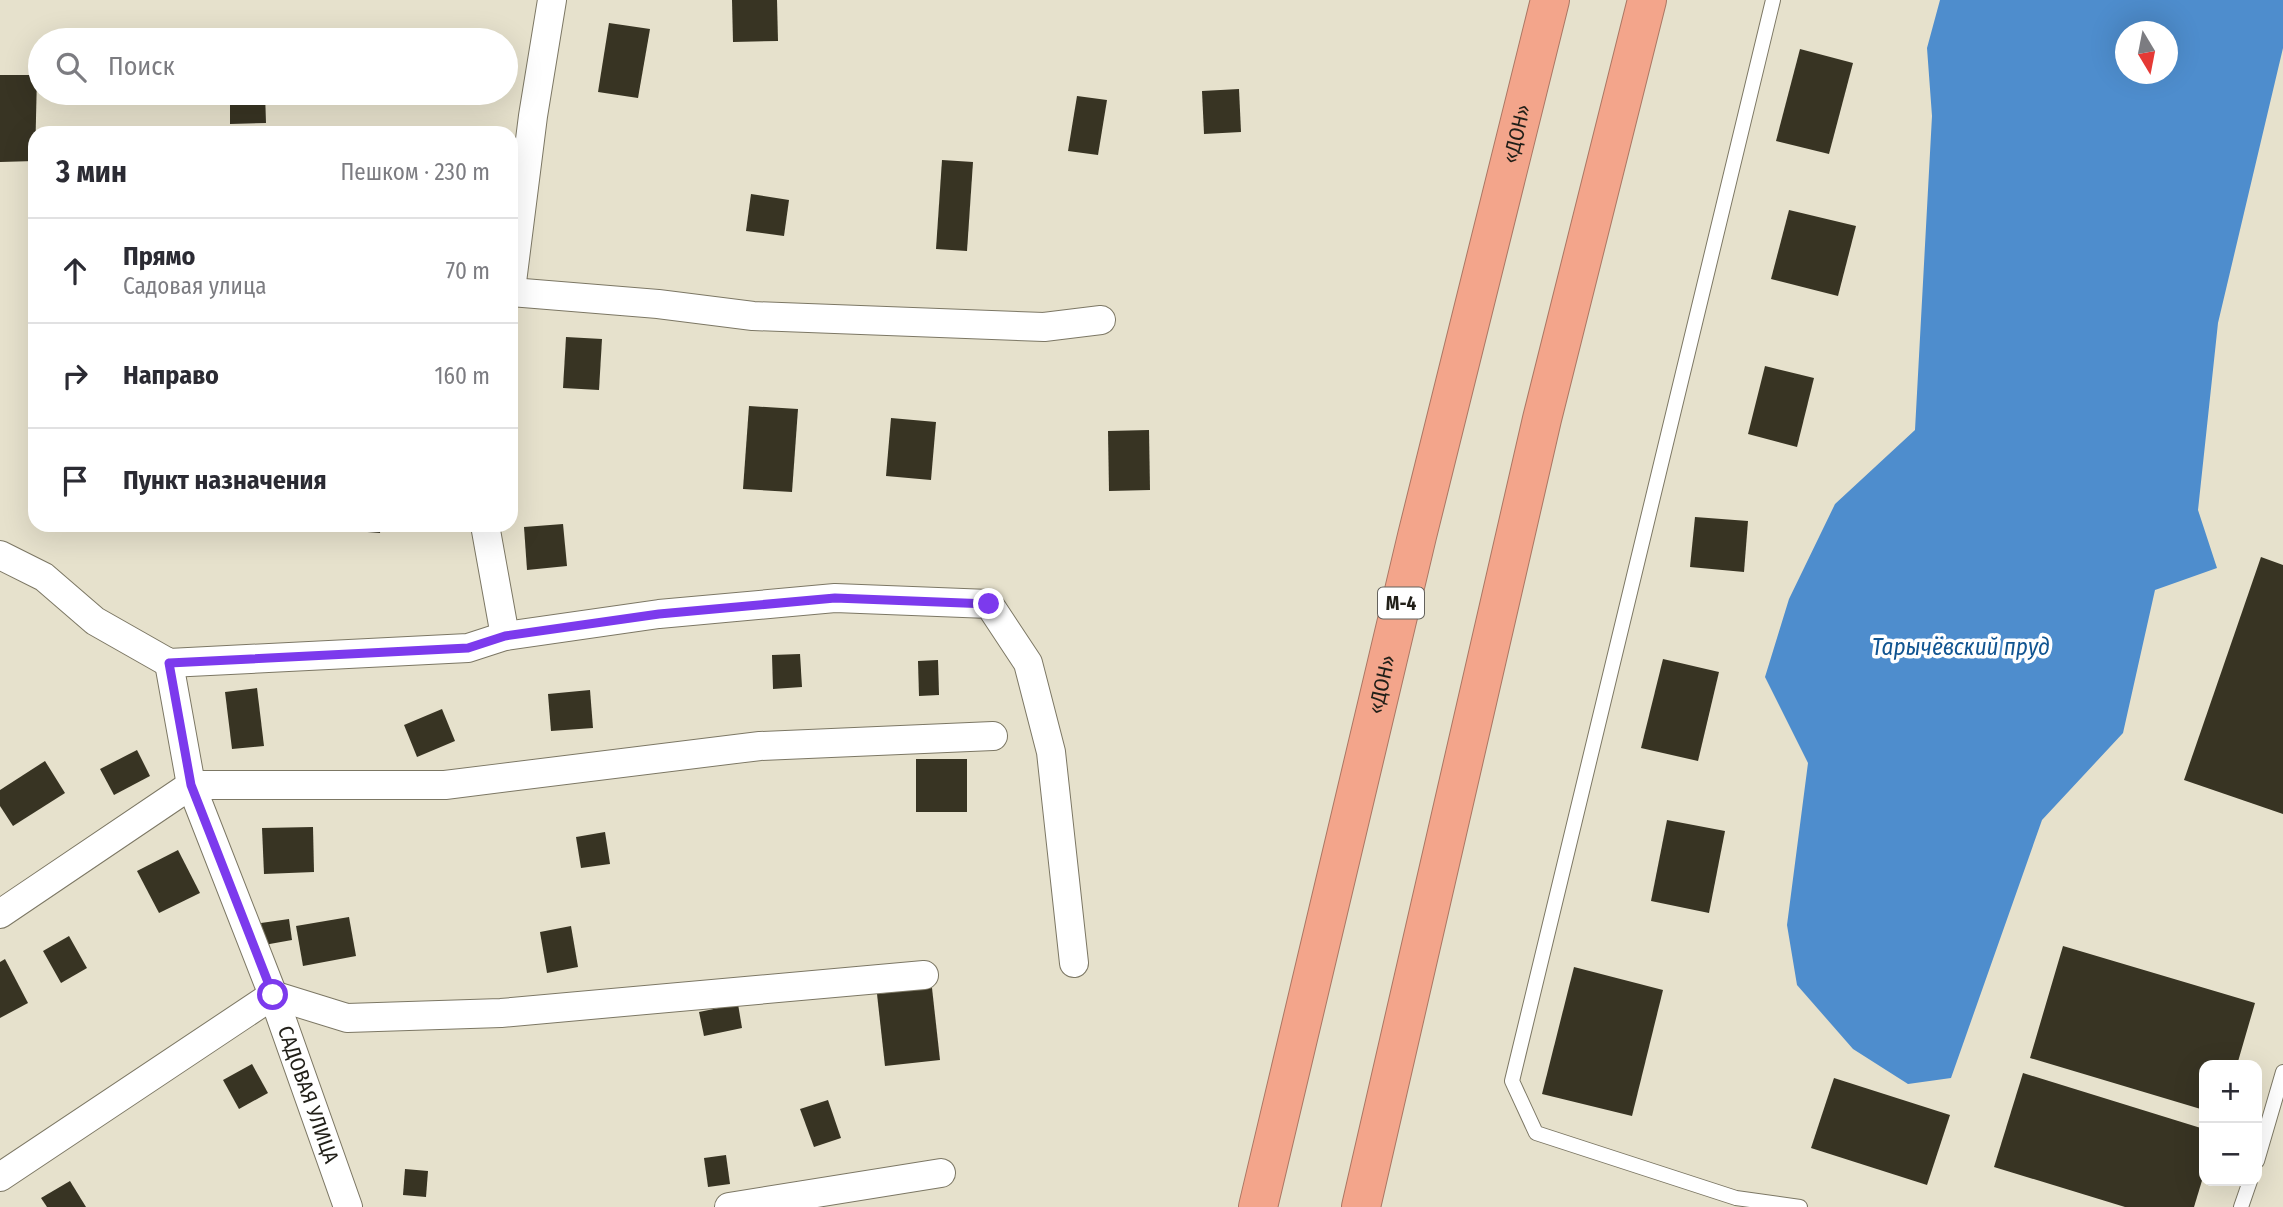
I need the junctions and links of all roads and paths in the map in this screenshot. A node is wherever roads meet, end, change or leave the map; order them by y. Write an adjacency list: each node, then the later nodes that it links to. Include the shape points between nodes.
1 (552, 0): 5 (street)
2 (1550, 0): 26 (highway, «ДОН» / М-4)
3 (1647, 0): 27 (highway, via 1542,419)
4 (1773, 0): 28 (lane, via 1512,1081 1536,1133 1736,1198)
5 (518, 235)
6 (518, 292): 7 (street, via 753,316 1044,327)
7 (1101, 320)
8 (486, 532): 10 (street)
9 (0, 555): 11 (street, via 44,576 95,621)
10 (505, 636): 11 (street, via 468,648); 15 (street, via 659,614 835,598 989,604 1028,663 1051,752)
11 (169, 663): 13 (street, САДОВАЯ УЛИЦА)
12 (993, 736): 13 (street, via 760,746 445,785)
13 (191, 785): 14 (street); 17 (street, САДОВАЯ УЛИЦА)
14 (0, 914)
15 (1074, 963)
16 (924, 975): 17 (street, via 501,1013 347,1018)
17 (273, 995): 22 (street); 24 (street, САДОВАЯ УЛИЦА)
18 (2283, 1072): 19 (lane)
19 (2279, 1104): 20 (lane)
20 (2262, 1148)
21 (941, 1173): 25 (street)
22 (0, 1177)
23 (2248, 1186): 29 (lane)
24 (348, 1207)
25 (729, 1207)
26 (1258, 1207)
27 (1362, 1207)
28 (1800, 1207)
29 (2241, 1207)

